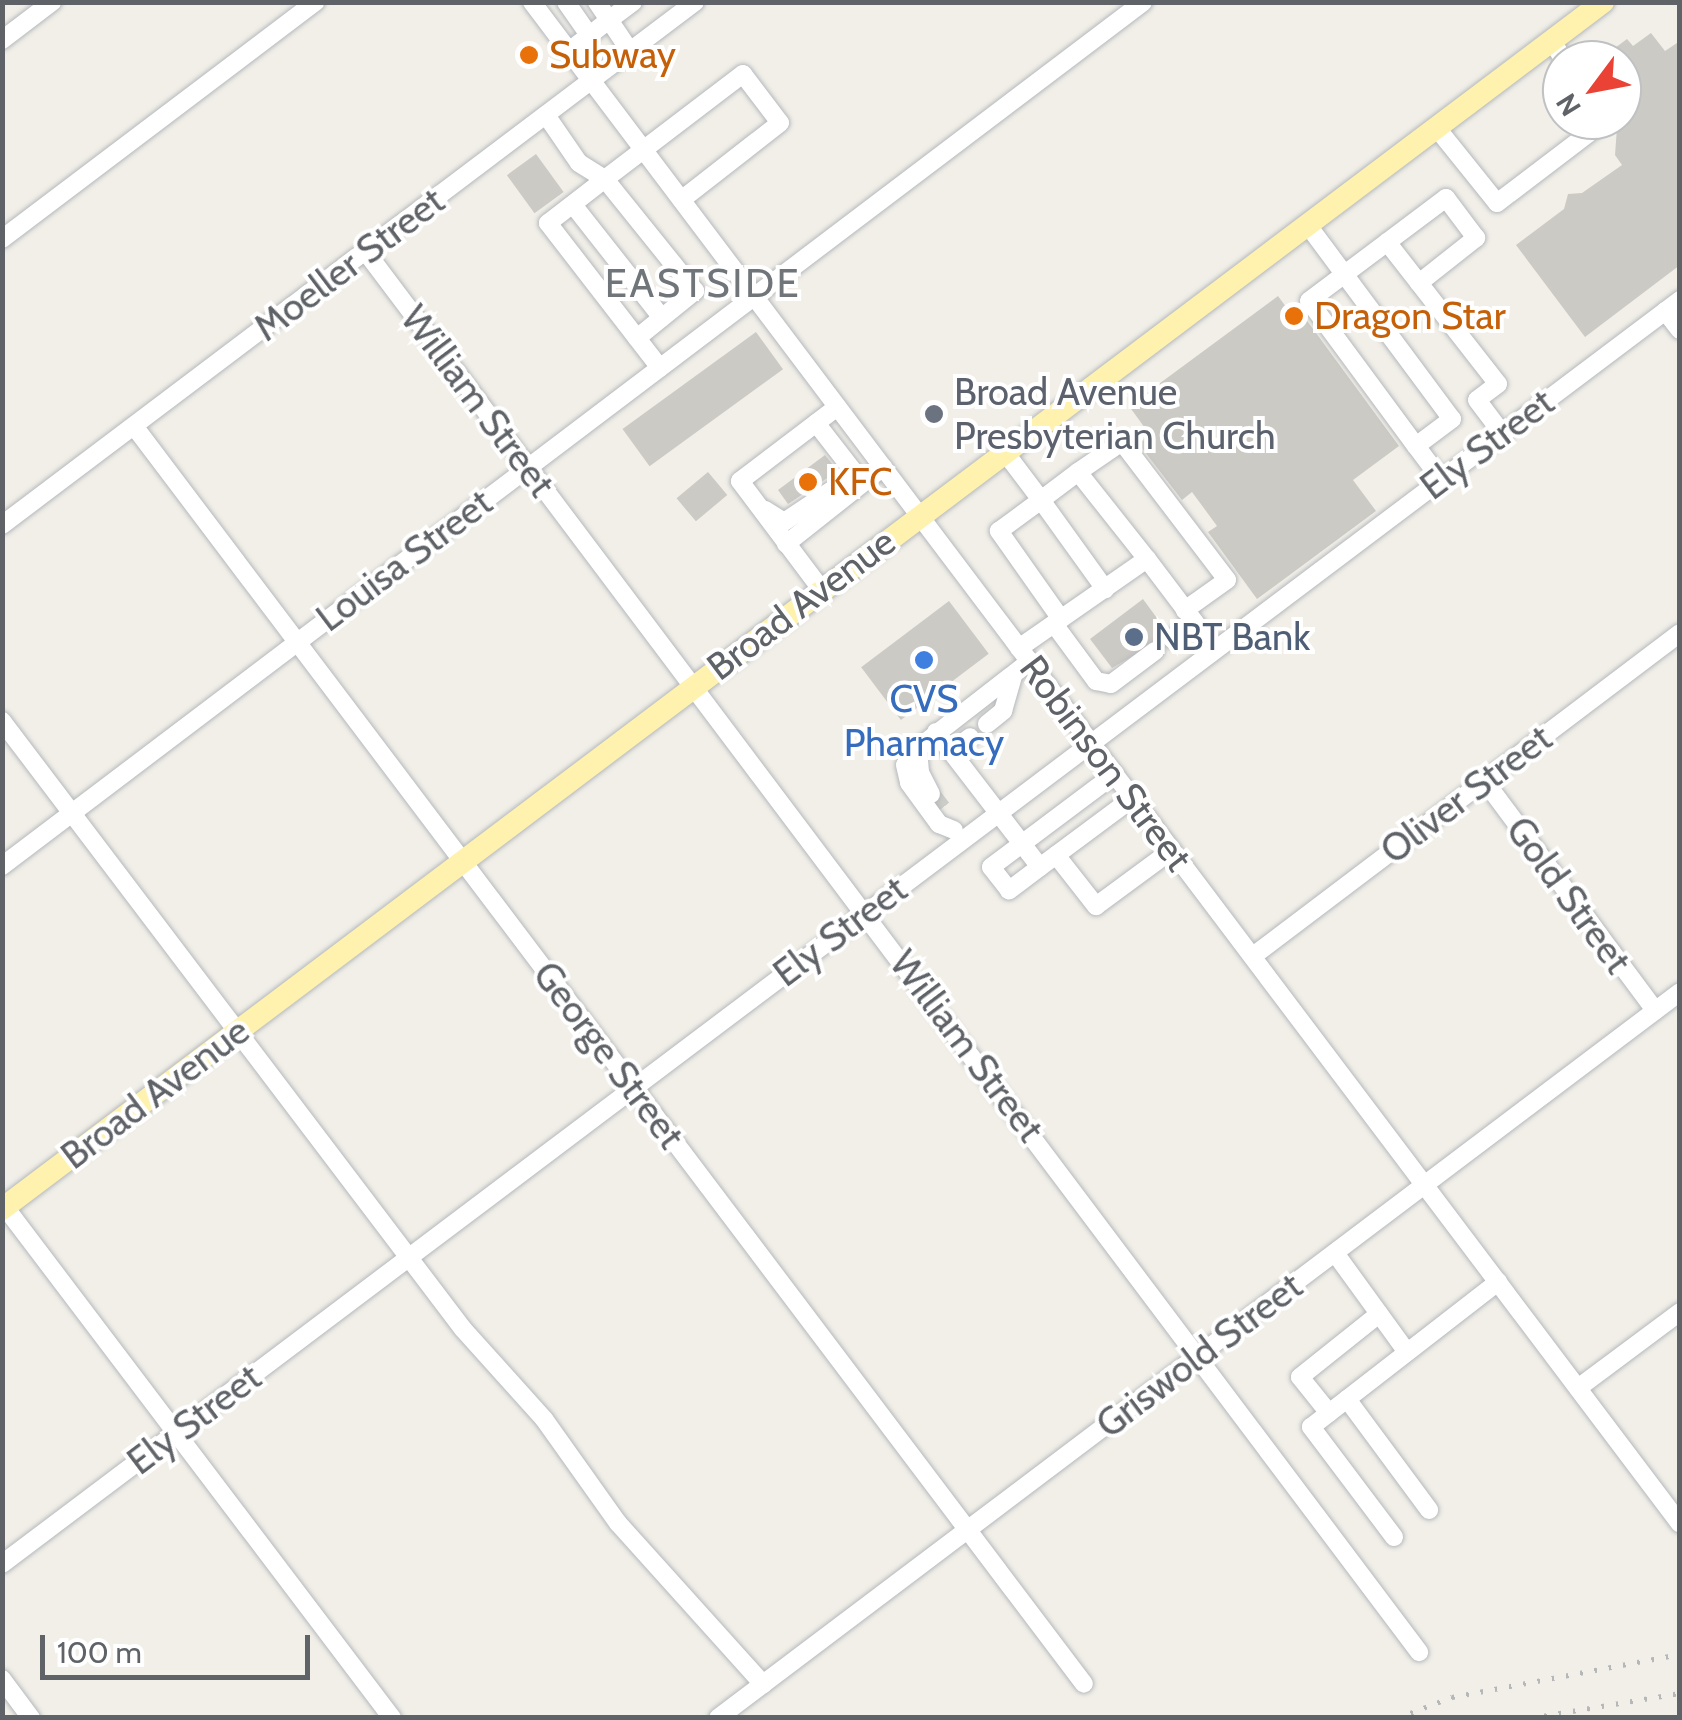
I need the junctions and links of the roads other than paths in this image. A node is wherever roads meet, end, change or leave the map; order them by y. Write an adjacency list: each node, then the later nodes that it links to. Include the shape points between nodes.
1 (52, 2): 12 (street)
2 (315, 2): 26 (street)
3 (566, 2): 11 (street)
4 (596, 2): 10 (street)
5 (633, 2): 10 (street)
6 (695, 2): 15 (street, Moeller Street)
7 (1143, 2): 31 (street, Louisa Street)
8 (1603, 2): 13 (main road, Broad Avenue)
9 (539, 5): 14 (street, Robinson Street)
10 (609, 20): 11 (street); 15 (street)
11 (589, 35): 14 (street)
12 (2, 40)
13 (1567, 40)
14 (569, 51): 17 (street, Robinson Street)
15 (630, 51): 17 (street, Moeller Street)
16 (1542, 60): 19 (main road, Broad Avenue)
17 (591, 80): 18 (street, Moeller Street); 21 (street, Robinson Street)
18 (546, 115): 22 (street, via 579,162); 28 (street, Moeller Street)
19 (1436, 128): 20 (street, via 1497,204); 25 (main road, Broad Avenue)
20 (1580, 140)
21 (645, 152): 22 (street); 23 (street, Robinson Street); 23 (street, via 744,74 780,123)
22 (605, 179): 24 (street); 32 (street, via 695,292)
23 (681, 200): 31 (street, Robinson Street)
24 (574, 206): 34 (street); 37 (street, via 548,223)
25 (1307, 224): 29 (street); 46 (main road, Broad Avenue)
26 (2, 239)
27 (1388, 242): 29 (street); 30 (street); 30 (street, via 1446,198 1466,224 1476,238)
28 (366, 252): 43 (street, Moeller Street); 47 (street, William Street)
29 (1345, 275): 41 (street); 45 (street, via 1309,301)
30 (1418, 283): 39 (street, via 1498,384)
31 (755, 297): 36 (street, Louisa Street); 40 (street, Robinson Street)
32 (686, 303): 34 (street); 36 (street)
33 (1672, 305): 35 (street); 44 (street, Ely Street)
34 (662, 318): 37 (street)
35 (1680, 330)
36 (707, 332): 38 (street, Louisa Street)
37 (637, 338): 38 (street)
38 (660, 368): 47 (street, Louisa Street)
39 (1476, 400): 41 (street); 44 (street)
40 (837, 406): 42 (street); 48 (street, Robinson Street)
41 (1452, 419): 45 (street)
42 (816, 423): 51 (street); 52 (street, via 740,482)
43 (134, 426): 55 (street, Moeller Street); 64 (street, George Street)
44 (1502, 433): 50 (street, Ely Street)
45 (1416, 446): 50 (street)
46 (1004, 451): 53 (street); 54 (main road, Broad Avenue)
47 (527, 466): 64 (street, Louisa Street); 69 (street, William Street)
48 (882, 467): 51 (street); 54 (street, Robinson Street)
49 (1078, 472): 53 (street); 57 (street); 60 (street, via 1122,442 1227,580)
50 (1441, 479): 65 (street, Ely Street)
51 (861, 484): 52 (street, via 844,482 784,522); 56 (street)
52 (750, 495): 56 (street)
53 (1041, 500): 59 (street); 61 (street, via 1000,531)
54 (919, 515): 58 (main road, Broad Avenue); 67 (street, Robinson Street)
55 (2, 525)
56 (786, 544): 58 (street)
57 (1147, 559): 59 (street); 60 (street)
58 (821, 589): 69 (main road, Broad Avenue)
59 (1105, 589): 61 (street)
60 (1190, 616): 63 (street); 65 (street)
61 (1058, 622): 66 (street, via 1096,681 1111,684); 67 (street)
62 (1680, 633): 78 (street, Oliver Street)
63 (1172, 639)
64 (297, 641): 80 (street, Louisa Street); 86 (street, George Street)
65 (1214, 649): 74 (street, Ely Street)
66 (1156, 652)
67 (1025, 655): 68 (street); 74 (street, Robinson Street)
68 (1013, 675): 71 (street, via 1003,712); 72 (street)
69 (694, 686): 86 (main road, Broad Avenue); 89 (street, William Street)
70 (2, 720): 80 (street)
71 (987, 724)
72 (936, 732): 75 (street); 76 (street)
73 (970, 737): 76 (street)
74 (1091, 742): 77 (street, Robinson Street); 81 (street, Ely Street)
75 (918, 748): 82 (street, via 920,772); 82 (street, via 905,766 908,783 939,824)
76 (950, 752): 81 (street)
77 (1115, 774): 79 (street, Robinson Street); 83 (street)
78 (1484, 780): 90 (street, Oliver Street); 92 (street, Gold Street)
79 (1133, 798): 84 (street, Robinson Street); 85 (street)
80 (72, 813): 87 (street, Louisa Street); 93 (street)
81 (996, 814): 82 (street, Ely Street); 83 (street)
82 (958, 835): 89 (street, Ely Street)
83 (1022, 843): 88 (street); 88 (street, via 991,867 1010,890)
84 (1172, 850): 85 (street, via 1096,906); 90 (street, Robinson Street)
85 (1056, 855): 88 (street)
86 (462, 860): 93 (main road, Broad Avenue); 94 (street, George Street)
87 (2, 866)
88 (1040, 867)
89 (866, 912): 94 (street, Ely Street); 103 (street, William Street)
90 (1253, 956): 95 (street, Robinson Street)
91 (1680, 992): 92 (street, Griswold Street)
92 (1655, 1010): 95 (street, Griswold Street)
93 (236, 1031): 96 (main road, Broad Avenue); 98 (street)
94 (634, 1087): 98 (street, Ely Street); 110 (street, George Street)
95 (1424, 1185): 97 (street, Griswold Street); 99 (street, Robinson Street)
96 (3, 1206): 107 (street)
97 (1335, 1252): 101 (street); 103 (street, Griswold Street)
98 (407, 1258): 107 (street, Ely Street); 115 (street, via 544,1418 618,1523)
99 (1498, 1282): 102 (street); 104 (street, Robinson Street)
100 (1680, 1312): 104 (street)
101 (1379, 1314): 102 (street); 106 (street, via 1300,1376)
102 (1407, 1352): 105 (street)
103 (1200, 1355): 110 (street, Griswold Street); 113 (street, William Street)
104 (1578, 1388): 109 (street, Robinson Street)
105 (1346, 1399): 106 (street); 108 (street)
106 (1328, 1413): 111 (street, via 1311,1427)
107 (176, 1433): 112 (street, Ely Street); 119 (street)
108 (1429, 1510)
109 (1680, 1524)
110 (968, 1530): 115 (street, Griswold Street); 116 (street, George Street)
111 (1394, 1537)
112 (2, 1564)
113 (1420, 1652)
114 (2, 1679): 118 (street)
115 (763, 1684): 117 (street, Griswold Street)
116 (1084, 1684)
117 (730, 1714)
118 (31, 1718)
119 (392, 1718)

